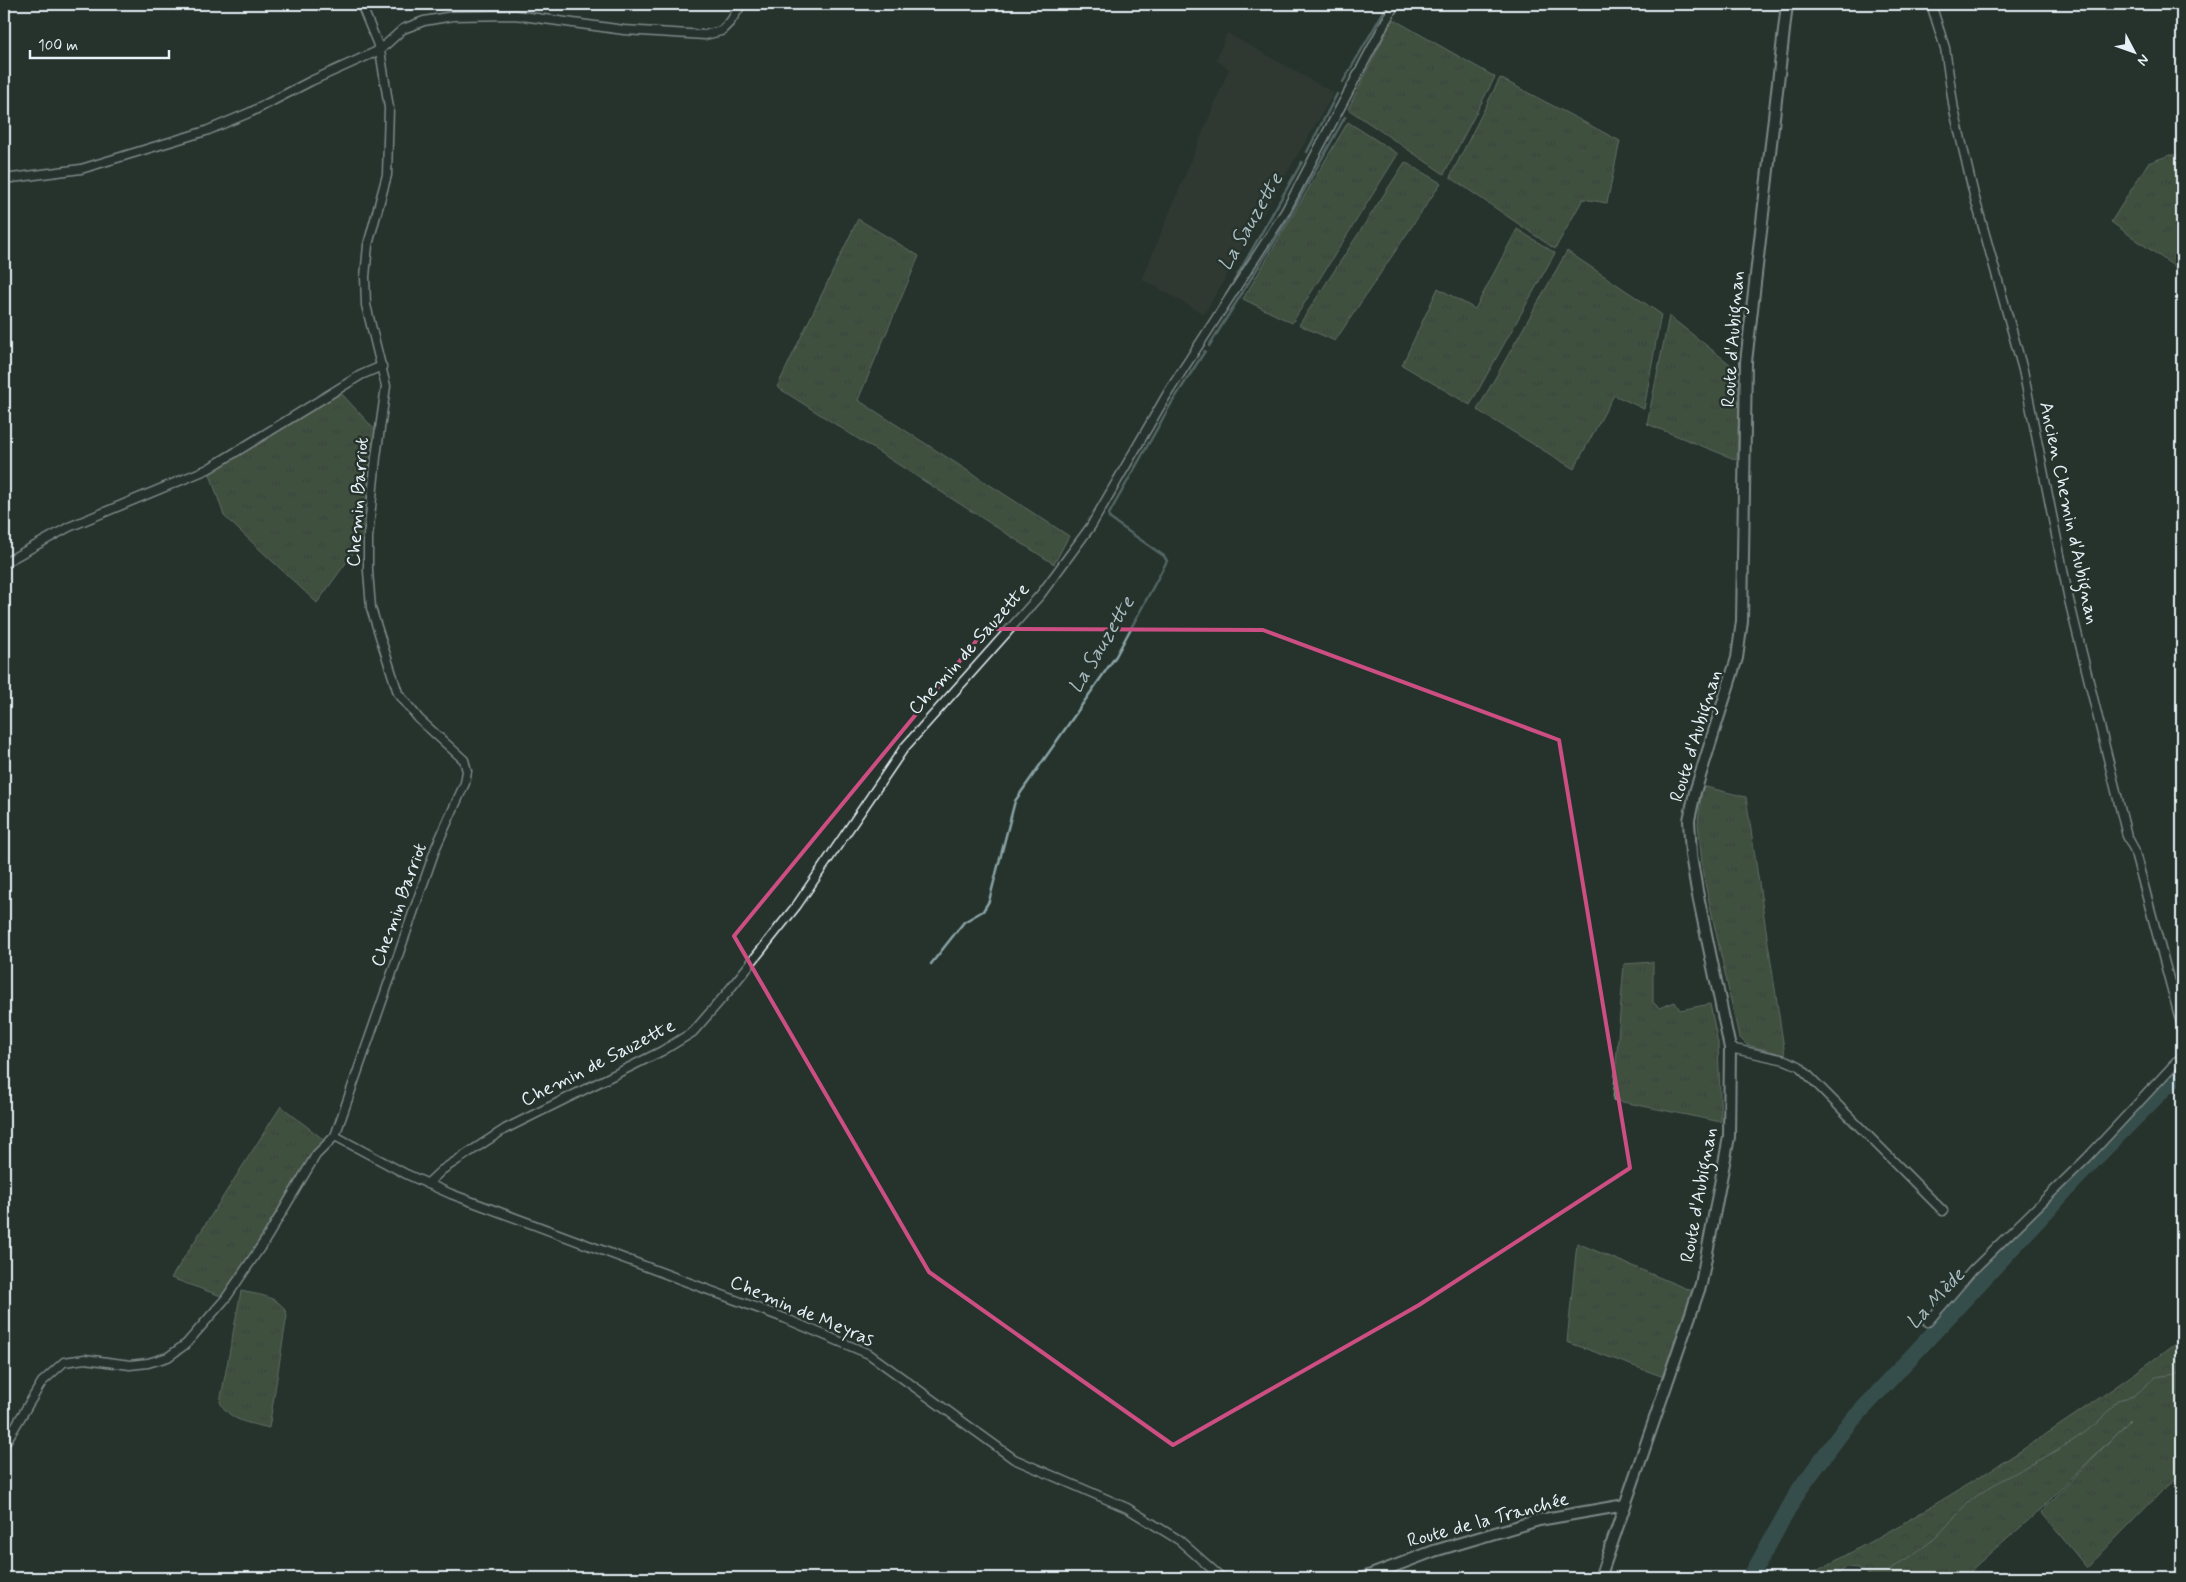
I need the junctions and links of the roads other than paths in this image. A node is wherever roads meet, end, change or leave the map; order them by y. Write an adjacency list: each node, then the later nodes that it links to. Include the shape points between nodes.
1 (361, 4): 6 (street, Chemin Barriot)
2 (742, 4): 6 (street, via 721,31 705,35 624,30 515,15 453,16 403,29)
3 (1395, 4): 14 (street, Chemin de Sauzette, via 1285,212 1169,391 1091,526 1041,594 904,748 797,905 722,1000 693,1032 662,1051 505,1128 442,1170)
4 (1787, 4): 11 (street, Route d'Aubignan, via 1746,362 1742,620 1730,685 1694,792 1689,820 1691,855)
5 (1931, 4): 10 (street, Ancien Chemin d'Aubignan, via 1945,48 1954,110 1974,195 2023,370 2069,600 2130,845 2134,849)
6 (380, 50): 7 (street, via 251,112 163,146 81,169); 8 (street, Chemin Barriot, via 388,108 387,175 368,245 365,277 366,305)
7 (4, 179)
8 (382, 366): 9 (street, via 360,375 208,469 69,527); 13 (street, Chemin Barriot, via 386,386 368,538 371,608 398,693 419,719 464,760 466,777 436,847)
9 (4, 563)
10 (2182, 1027)
11 (1730, 1048): 15 (street, via 1799,1066); 18 (street, Route d'Aubignan, via 1729,1137 1701,1284)
12 (2182, 1056): 16 (street, via 2087,1158 1972,1271)
13 (335, 1136): 14 (street, Chemin de Meyras); 17 (street, via 316,1155 226,1298 186,1344 168,1357 148,1364 85,1359 64,1362 42,1382)
14 (427, 1184): 19 (street, Chemin de Meyras, via 784,1318 869,1354 1014,1459 1127,1508 1179,1540)
15 (1943, 1211)
16 (1928, 1322)
17 (4, 1445)
18 (1625, 1505): 20 (street, Route de la Tranchée, via 1539,1520 1434,1550); 21 (street, Route d'Aubignan)
19 (1222, 1578)
20 (1363, 1578)
21 (1600, 1578)

